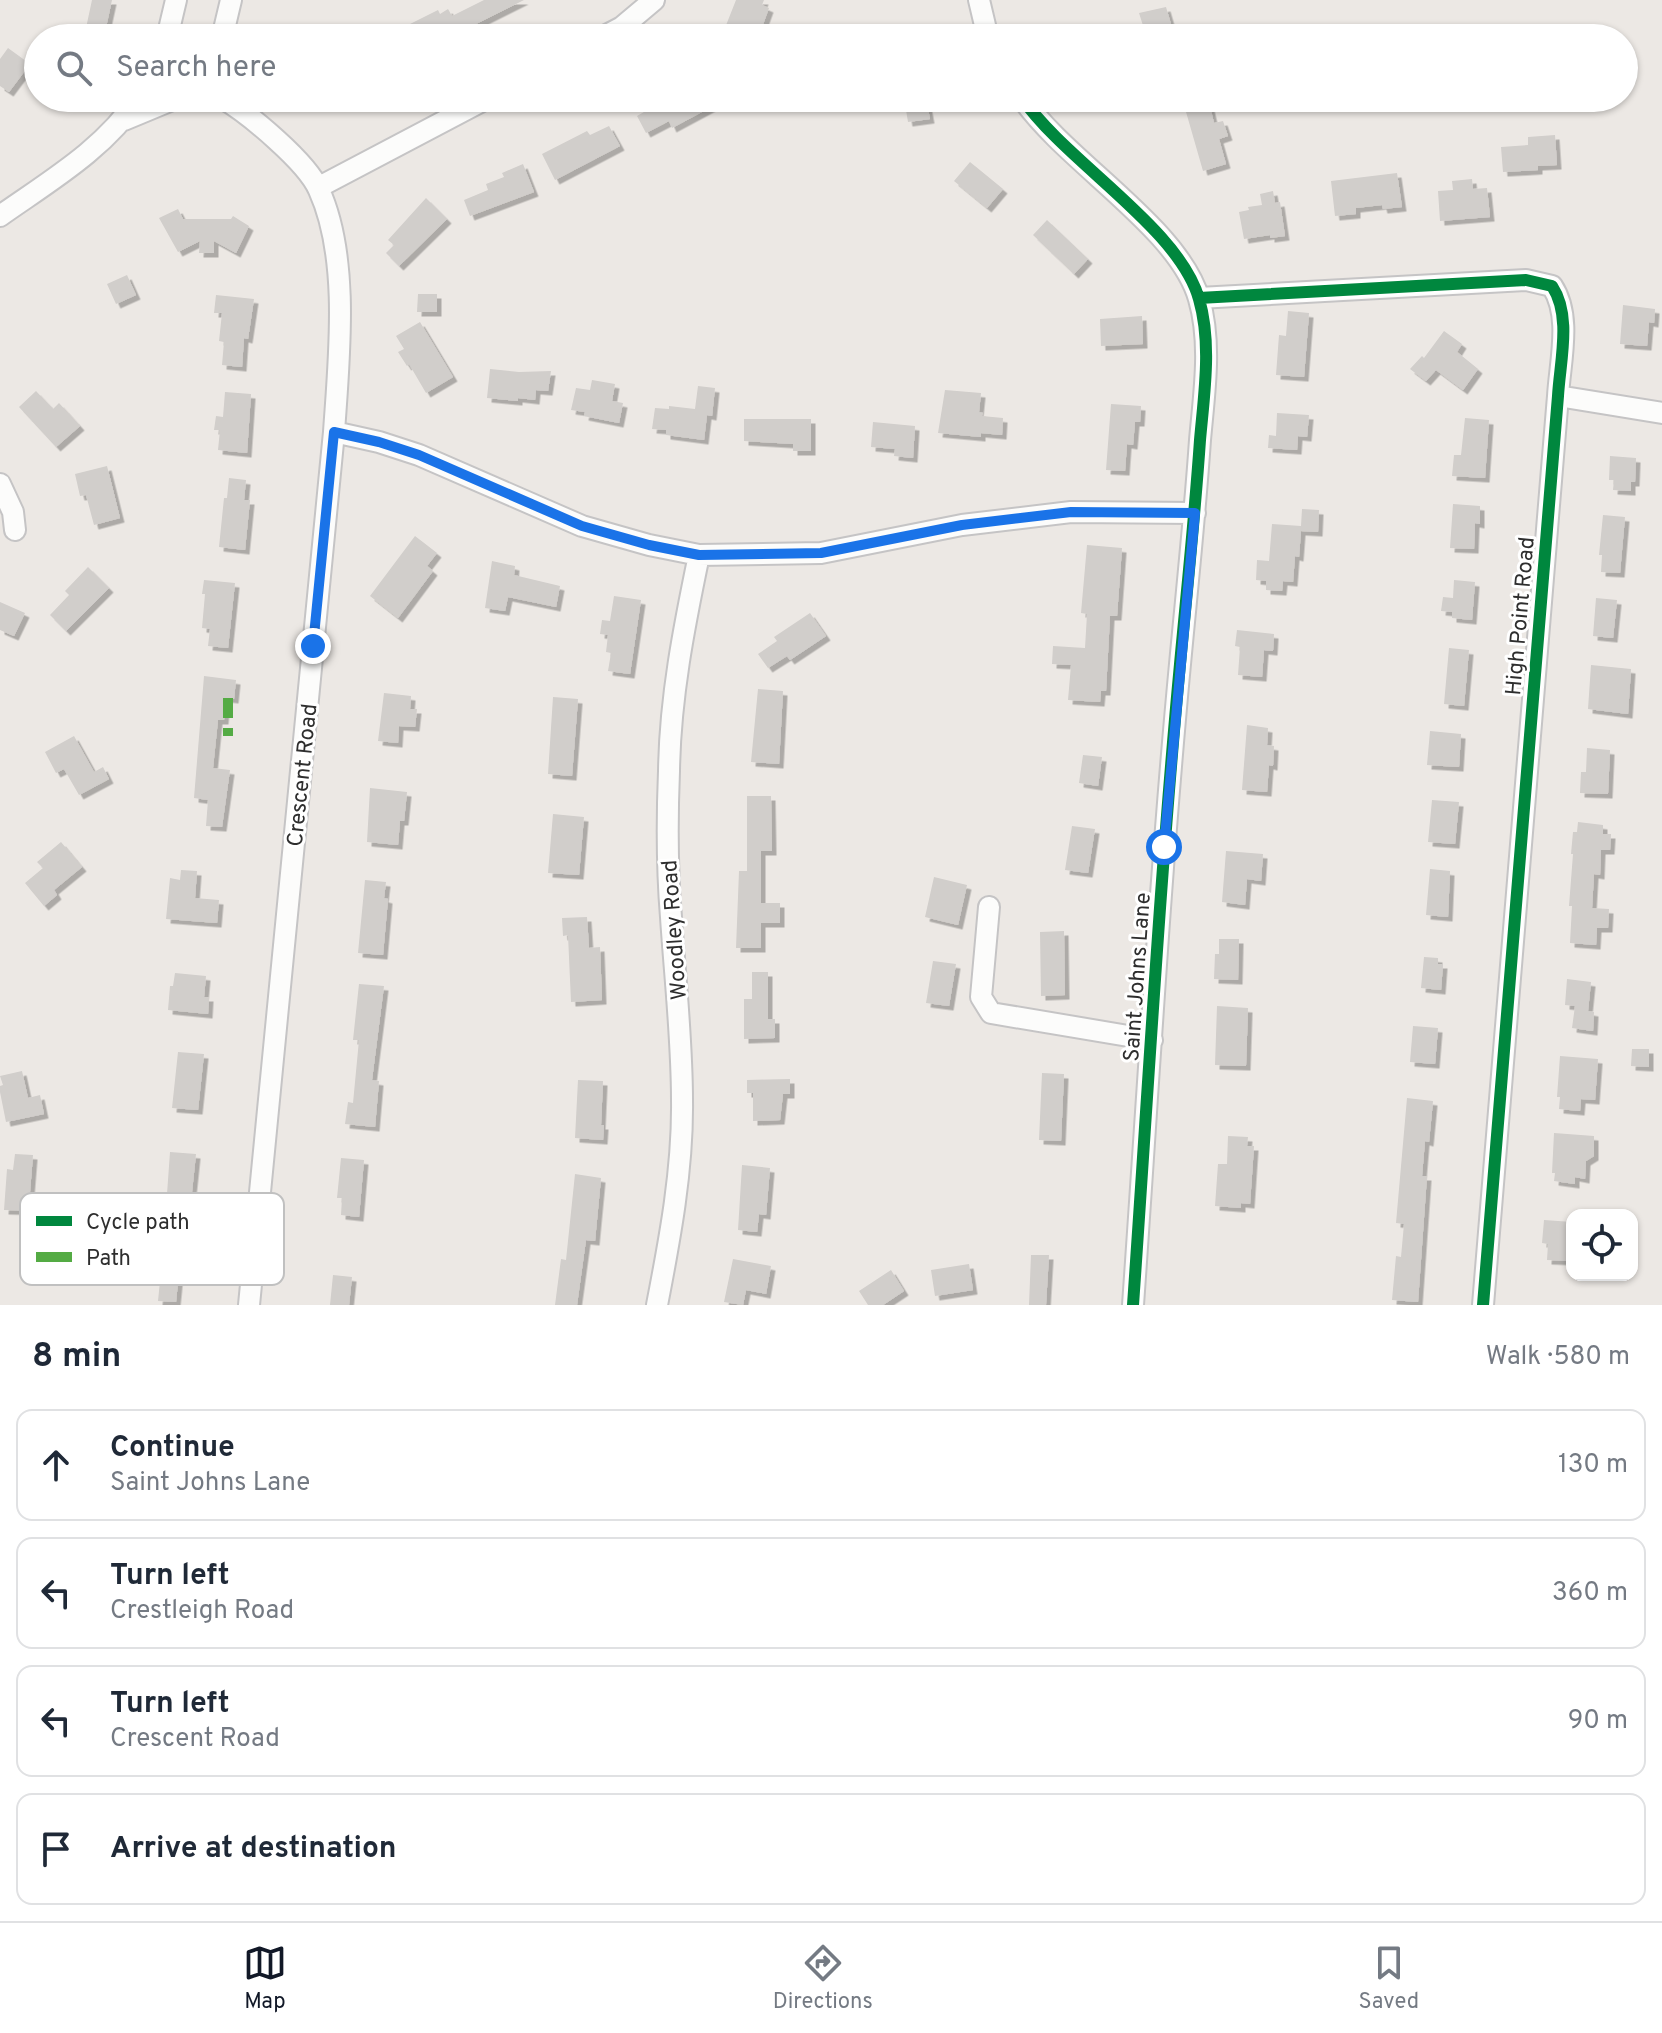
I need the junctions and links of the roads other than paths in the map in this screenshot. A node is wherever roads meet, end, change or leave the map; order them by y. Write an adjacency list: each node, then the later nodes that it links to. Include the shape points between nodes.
1 (176, 0): 5 (street)
2 (231, 0): 6 (street)
3 (654, 0): 7 (street)
4 (979, 0): 8 (street)
5 (170, 24)
6 (225, 24)
7 (626, 24)
8 (985, 24)
9 (129, 112): 14 (street)
10 (143, 112): 14 (street)
11 (242, 112): 15 (street, Crescent Road, via 264,128)
12 (461, 112): 15 (street)
13 (1031, 112): 17 (street, Saint Johns Lane, via 1163,241)
14 (124, 120): 16 (street)
15 (319, 187): 20 (street, Crescent Road, via 338,268)
16 (0, 216)
17 (1199, 298): 18 (street, High Point Road, via 1542,282 1552,286 1563,315); 22 (street, Saint Johns Lane, via 1206,362)
18 (1558, 396): 19 (street); 32 (street, High Point Road)
19 (1662, 413)
20 (334, 432): 24 (street, via 419,455 582,526); 27 (street, Crescent Road)
21 (0, 484): 23 (street)
22 (1195, 513): 24 (street, via 1071,512 962,525 821,553); 26 (street, Saint Johns Lane)
23 (15, 530)
24 (699, 555): 30 (street, Woodley Road, via 682,634 669,755 668,864 682,1102 674,1207)
25 (989, 907): 26 (street, via 981,997 991,1013)
26 (1152, 1040): 31 (street, Saint Johns Lane)
27 (260, 1193)
28 (251, 1285): 29 (street, Crescent Road)
29 (249, 1305)
30 (657, 1305)
31 (1133, 1305)
32 (1483, 1305)

